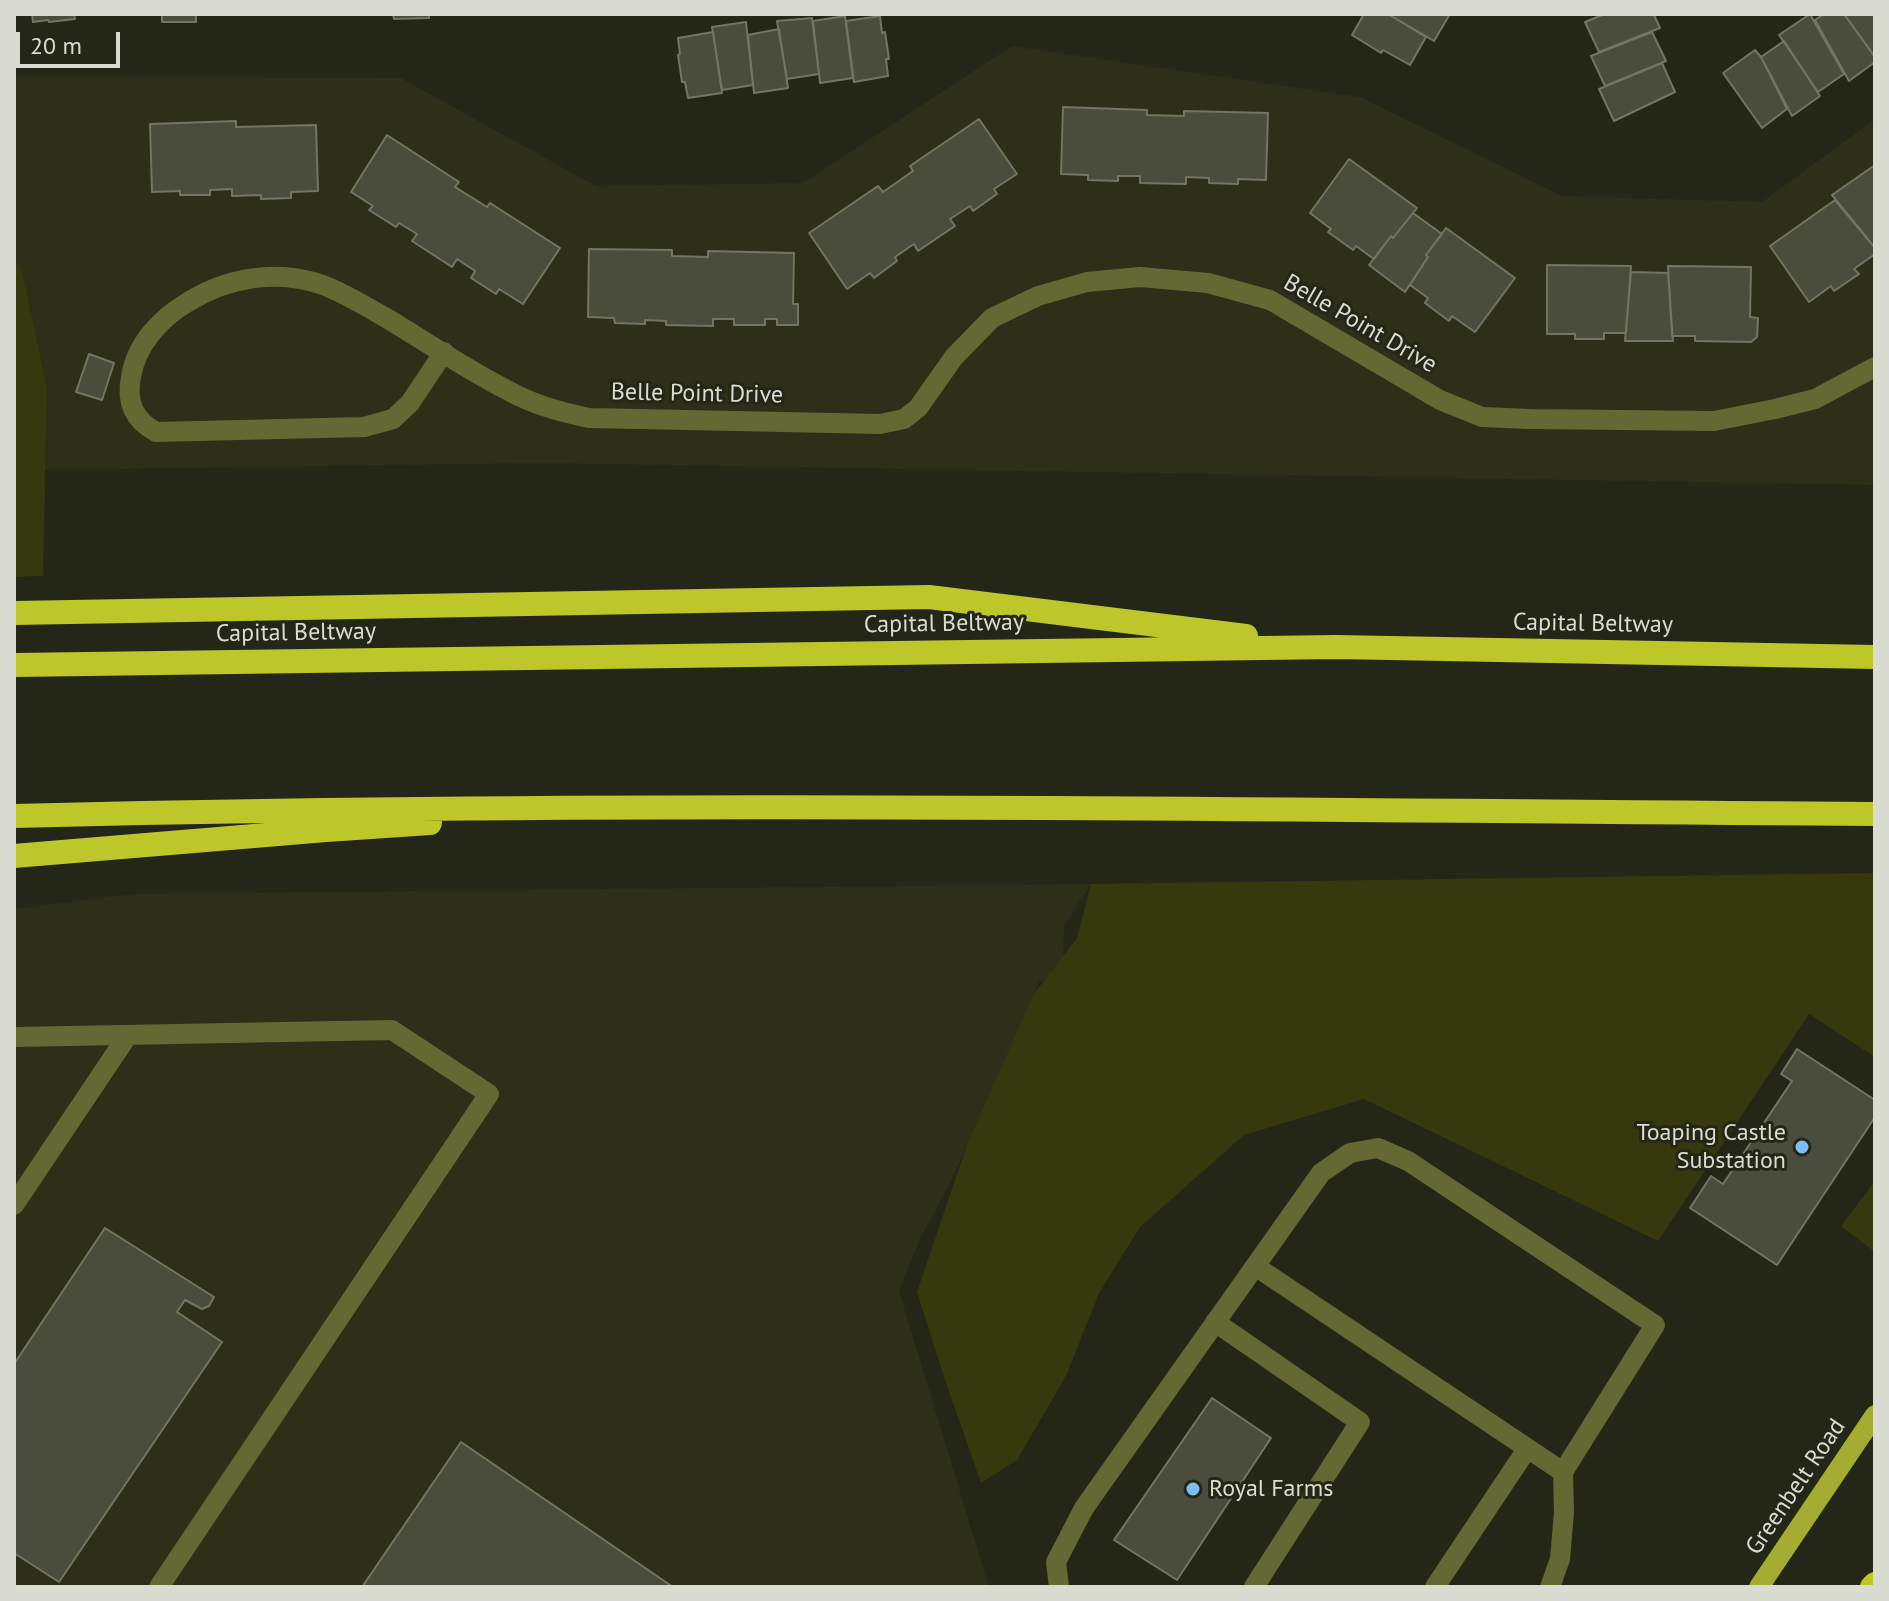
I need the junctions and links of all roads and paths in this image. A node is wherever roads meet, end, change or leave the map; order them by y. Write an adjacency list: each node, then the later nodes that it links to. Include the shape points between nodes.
1 (444, 352): 1 (street, Belle Point Drive, via 322,285 261,277 210,290 171,312 139,352 128,391 136,415 156,432 364,427 393,419); 2 (street, Belle Point Drive, via 509,392 589,418 880,424 904,419 918,408 954,357 992,318 1050,292 1140,277 1208,283 1270,300 1440,400 1482,417 1714,421 1815,399)
2 (1875, 367)
3 (14, 613): 4 (highway, via 929,597)
4 (1336, 647): 5 (highway, Capital Beltway); 6 (highway, Capital Beltway)
5 (1875, 657)
6 (14, 665)
7 (707, 807): 8 (highway); 9 (highway); 10 (highway)
8 (1875, 814)
9 (14, 816)
10 (14, 856)
11 (128, 1035): 12 (street); 13 (street); 19 (street, via 392,1030 489,1094)
12 (14, 1037)
13 (14, 1205)
14 (1255, 1266): 15 (street); 17 (street); 18 (street, via 1321,1173 1350,1153 1378,1148 1408,1161 1655,1325)
15 (1215, 1322): 20 (street, via 1084,1508 1056,1562); 21 (street, via 1360,1422)
16 (1875, 1415): 24 (main road, Greenbelt Road)
17 (1527, 1449): 18 (street); 22 (street)
18 (1563, 1472): 23 (street, via 1560,1559)
19 (159, 1587)
20 (1059, 1587)
21 (1254, 1587)
22 (1435, 1587)
23 (1550, 1587)
24 (1759, 1587)

